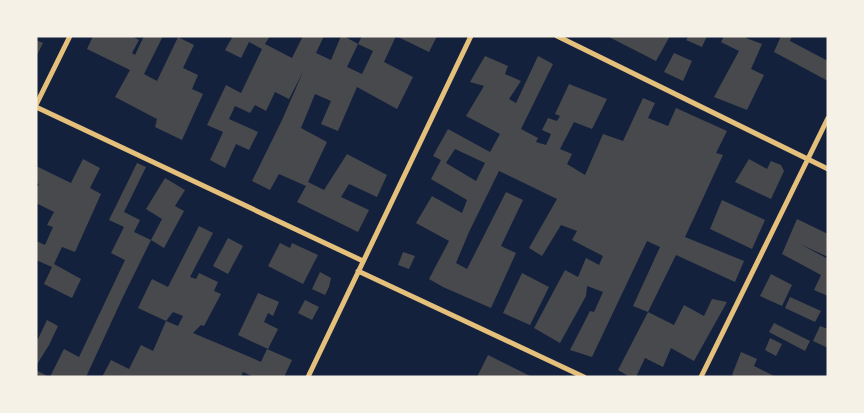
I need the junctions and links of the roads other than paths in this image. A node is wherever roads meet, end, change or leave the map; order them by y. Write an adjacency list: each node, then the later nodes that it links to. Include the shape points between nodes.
1 (70, 36): 4 (street)
2 (471, 36): 8 (street)
3 (557, 36): 6 (street)
4 (36, 106): 8 (street)
5 (828, 118): 6 (street)
6 (807, 160): 7 (street); 12 (street)
7 (828, 169)
8 (363, 261): 9 (street)
9 (358, 271): 10 (street); 11 (street)
10 (308, 377)
11 (584, 377)
12 (701, 377)

